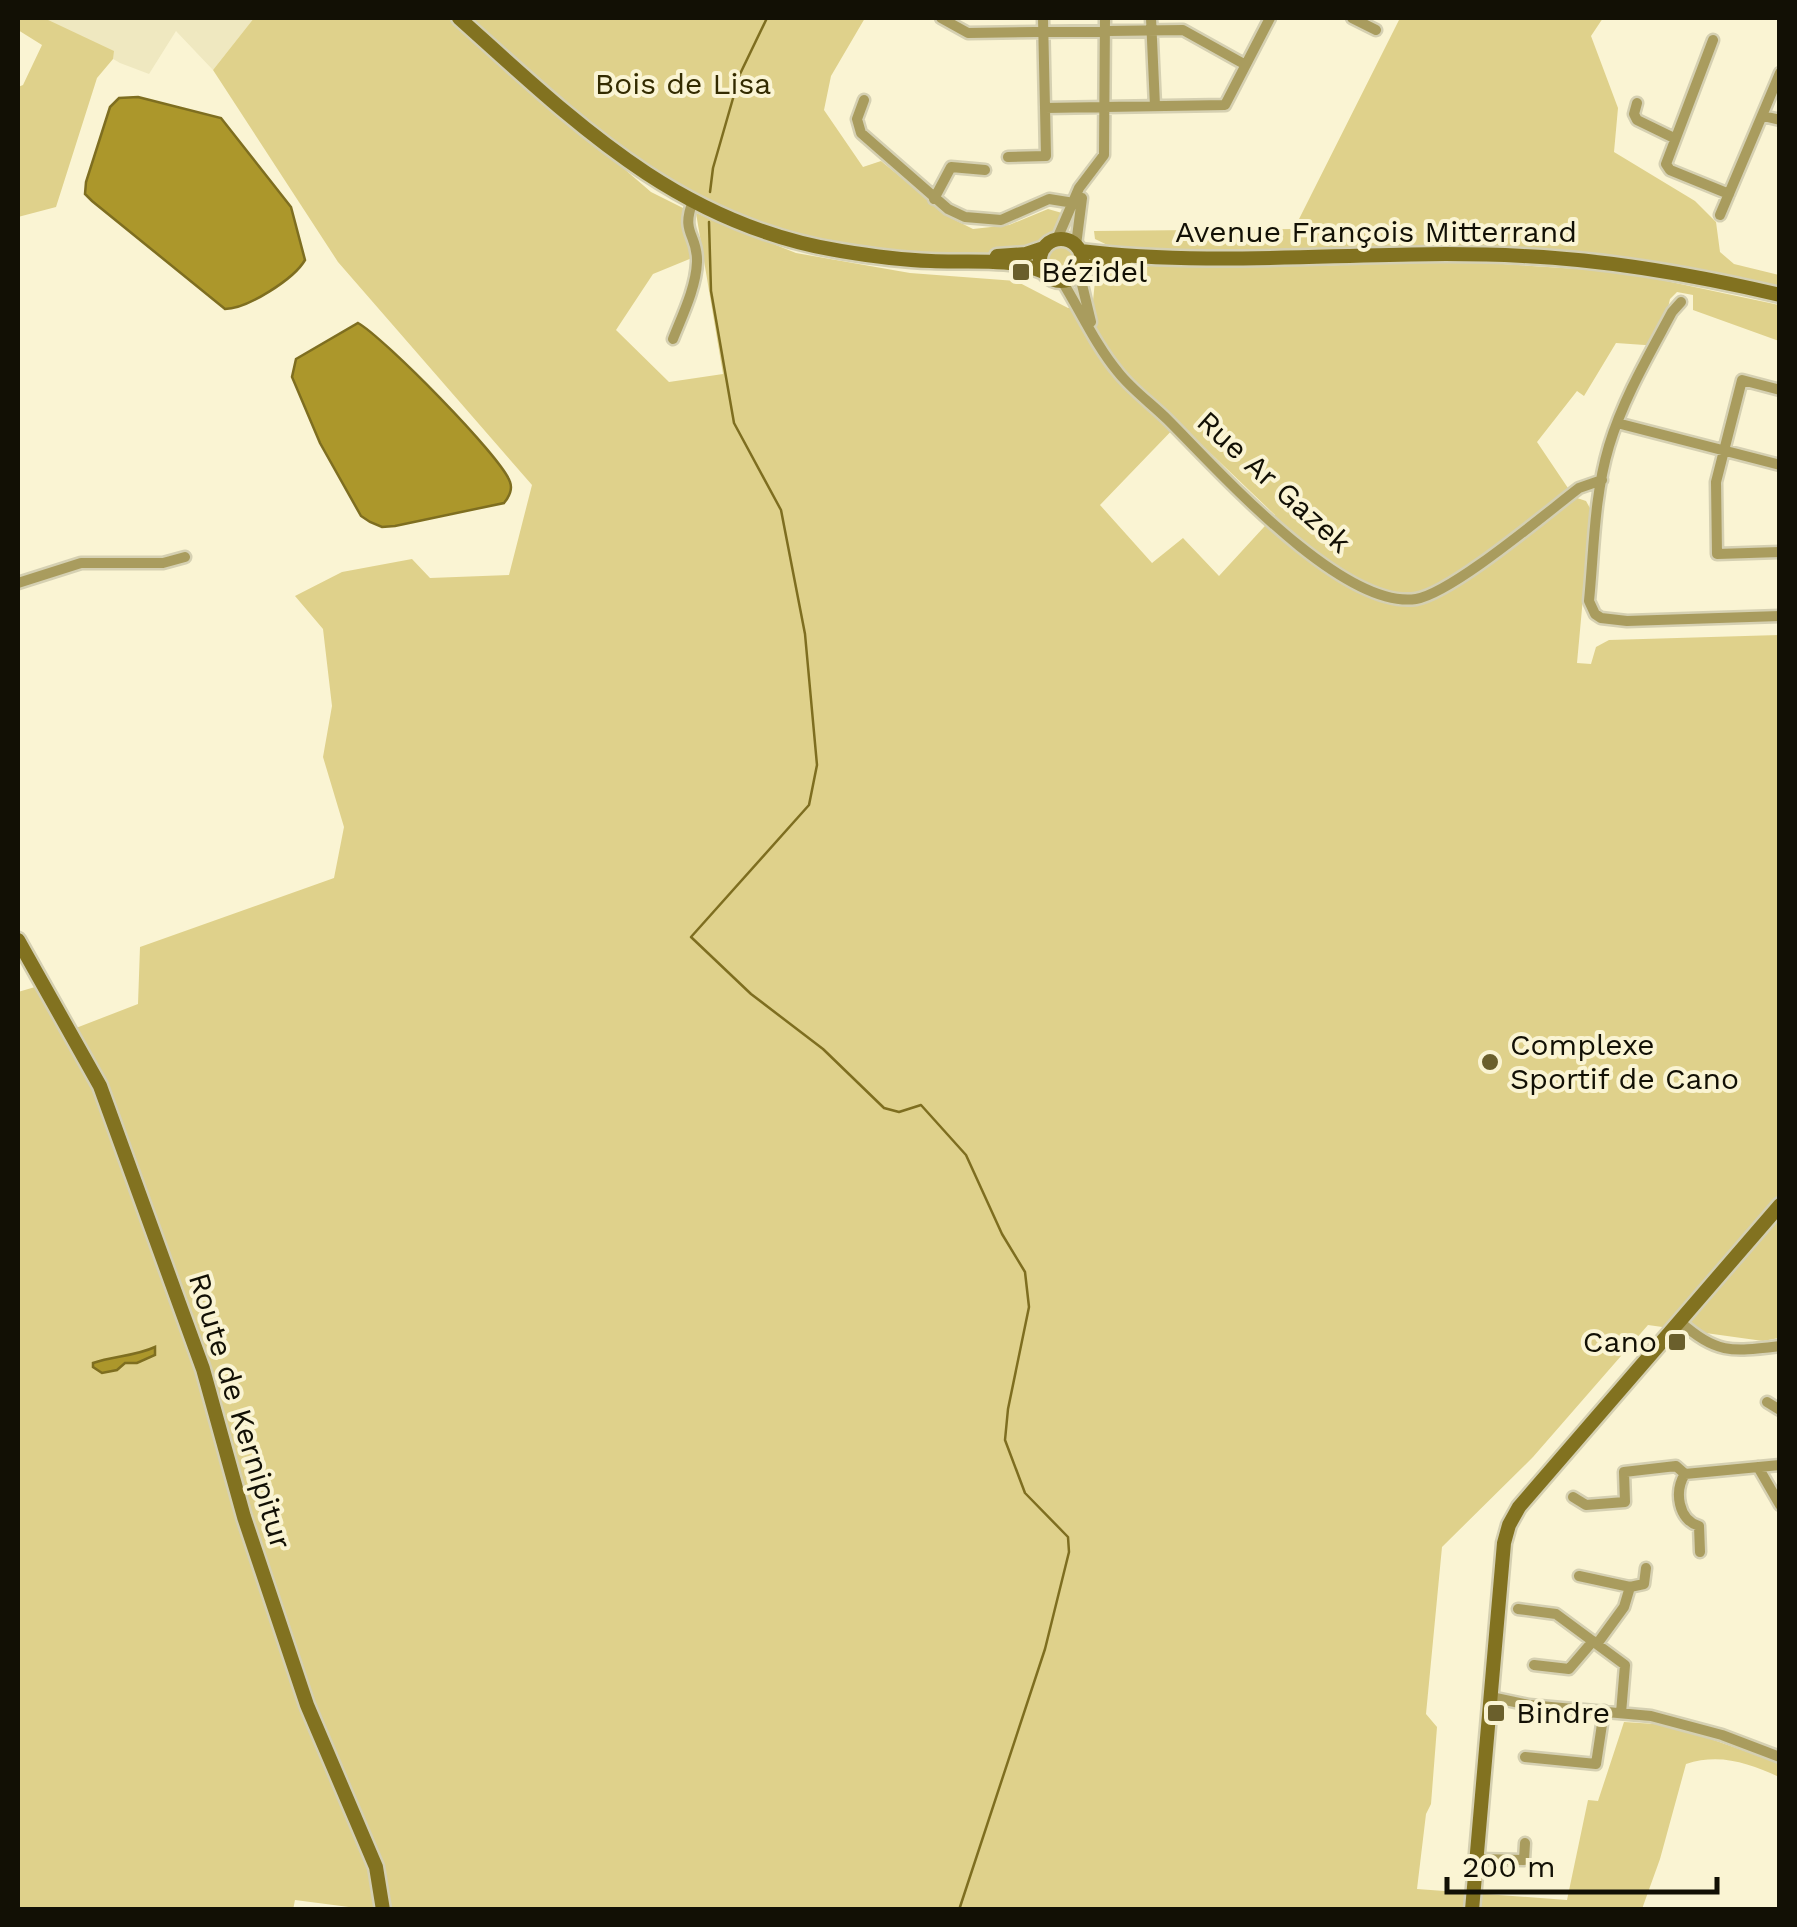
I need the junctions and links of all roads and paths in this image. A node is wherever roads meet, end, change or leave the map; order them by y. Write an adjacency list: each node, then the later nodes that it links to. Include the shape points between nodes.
1 (459, 18): 27 (main road, via 601,144)
2 (942, 18): 11 (street, via 968,33)
3 (1043, 18): 11 (street)
4 (1105, 18): 9 (street)
5 (1151, 18): 10 (street)
6 (1270, 18): 13 (street)
7 (1352, 18): 8 (street)
8 (1376, 30)
9 (1105, 31): 10 (street); 11 (street); 19 (street)
10 (1152, 31): 13 (street, via 1183,30); 17 (street)
11 (1044, 32): 18 (street)
12 (1713, 40): 22 (street)
13 (1244, 64): 17 (street, via 1225,105)
14 (1780, 73): 20 (street)
15 (864, 100): 26 (street, via 857,120 861,133)
16 (1637, 102): 22 (street, via 1637,120)
17 (1155, 106): 19 (street)
18 (1046, 108): 19 (street); 23 (street, via 1046,156)
19 (1107, 108): 28 (street, via 1104,155)
20 (1763, 116): 21 (street); 25 (street)
21 (1780, 120)
22 (1674, 138): 25 (street, via 1666,158 1670,170)
23 (1008, 157)
24 (985, 170): 26 (street, via 952,167)
25 (1729, 194): 29 (street)
26 (934, 199): 28 (street, via 965,217 992,220 1049,199)
27 (693, 201): 33 (main road, via 752,227 833,250); 40 (street, via 686,226 696,247 696,273)
28 (1076, 203): 30 (street); 31 (street)
29 (1720, 215)
30 (1050, 243): 31 (main road); 33 (main road); 35 (main road, via 1040,257)
31 (1078, 248): 32 (main road, Avenue François Mitterrand); 34 (main road)
32 (1148, 258): 34 (main road, Avenue François Mitterrand); 37 (main road, Avenue François Mitterrand, via 1522,256 1663,271)
33 (982, 261): 35 (main road)
34 (1080, 270): 36 (main road); 39 (street, Rue Ar Gazek)
35 (1044, 272): 36 (main road)
36 (1062, 281): 39 (street, Rue Ar Gazek)
37 (1780, 294)
38 (1681, 302): 42 (street)
39 (1094, 332): 45 (street, Rue Ar Gazek, via 1119,374 1278,527 1341,577 1384,597 1412,599 1442,590 1579,488)
40 (674, 339)
41 (1780, 390): 43 (street, via 1742,380)
42 (1618, 423): 43 (street); 45 (street)
43 (1722, 449): 44 (street); 46 (street, via 1717,554)
44 (1780, 465)
45 (1602, 480): 49 (street, via 1588,601 1595,614 1628,621)
46 (1780, 552)
47 (185, 557): 48 (street, via 81,563)
48 (18, 583)
49 (1780, 616)
50 (18, 940): 75 (main road, Route de Kernipitur, via 100,1086 204,1368 244,1517 307,1704 376,1867)
51 (1780, 1205): 52 (main road)
52 (1678, 1321): 53 (street, via 1722,1350); 68 (main road, via 1509,1525)
53 (1780, 1346)
54 (1766, 1402): 55 (street)
55 (1780, 1410)
56 (1780, 1465): 57 (street)
57 (1758, 1468): 58 (street); 60 (street)
58 (1685, 1474): 59 (street, via 1676,1466 1624,1472 1625,1502 1586,1506); 61 (street, via 1679,1482 1682,1517 1699,1526)
59 (1573, 1497)
60 (1780, 1505)
61 (1700, 1552)
62 (1646, 1568): 64 (street, via 1644,1584)
63 (1579, 1576): 64 (street)
64 (1630, 1587): 66 (street, via 1624,1607)
65 (1518, 1609): 66 (street, via 1556,1614)
66 (1595, 1642): 67 (street, via 1569,1669); 70 (street, via 1625,1665)
67 (1534, 1665)
68 (1491, 1698): 69 (street); 74 (main road)
69 (1604, 1712): 70 (street); 72 (street, via 1596,1764)
70 (1621, 1713): 71 (street, via 1682,1722)
71 (1780, 1756)
72 (1525, 1757)
73 (1525, 1842): 74 (street, via 1524,1860)
74 (1476, 1859): 76 (main road)
75 (383, 1910)
76 (1472, 1910)

